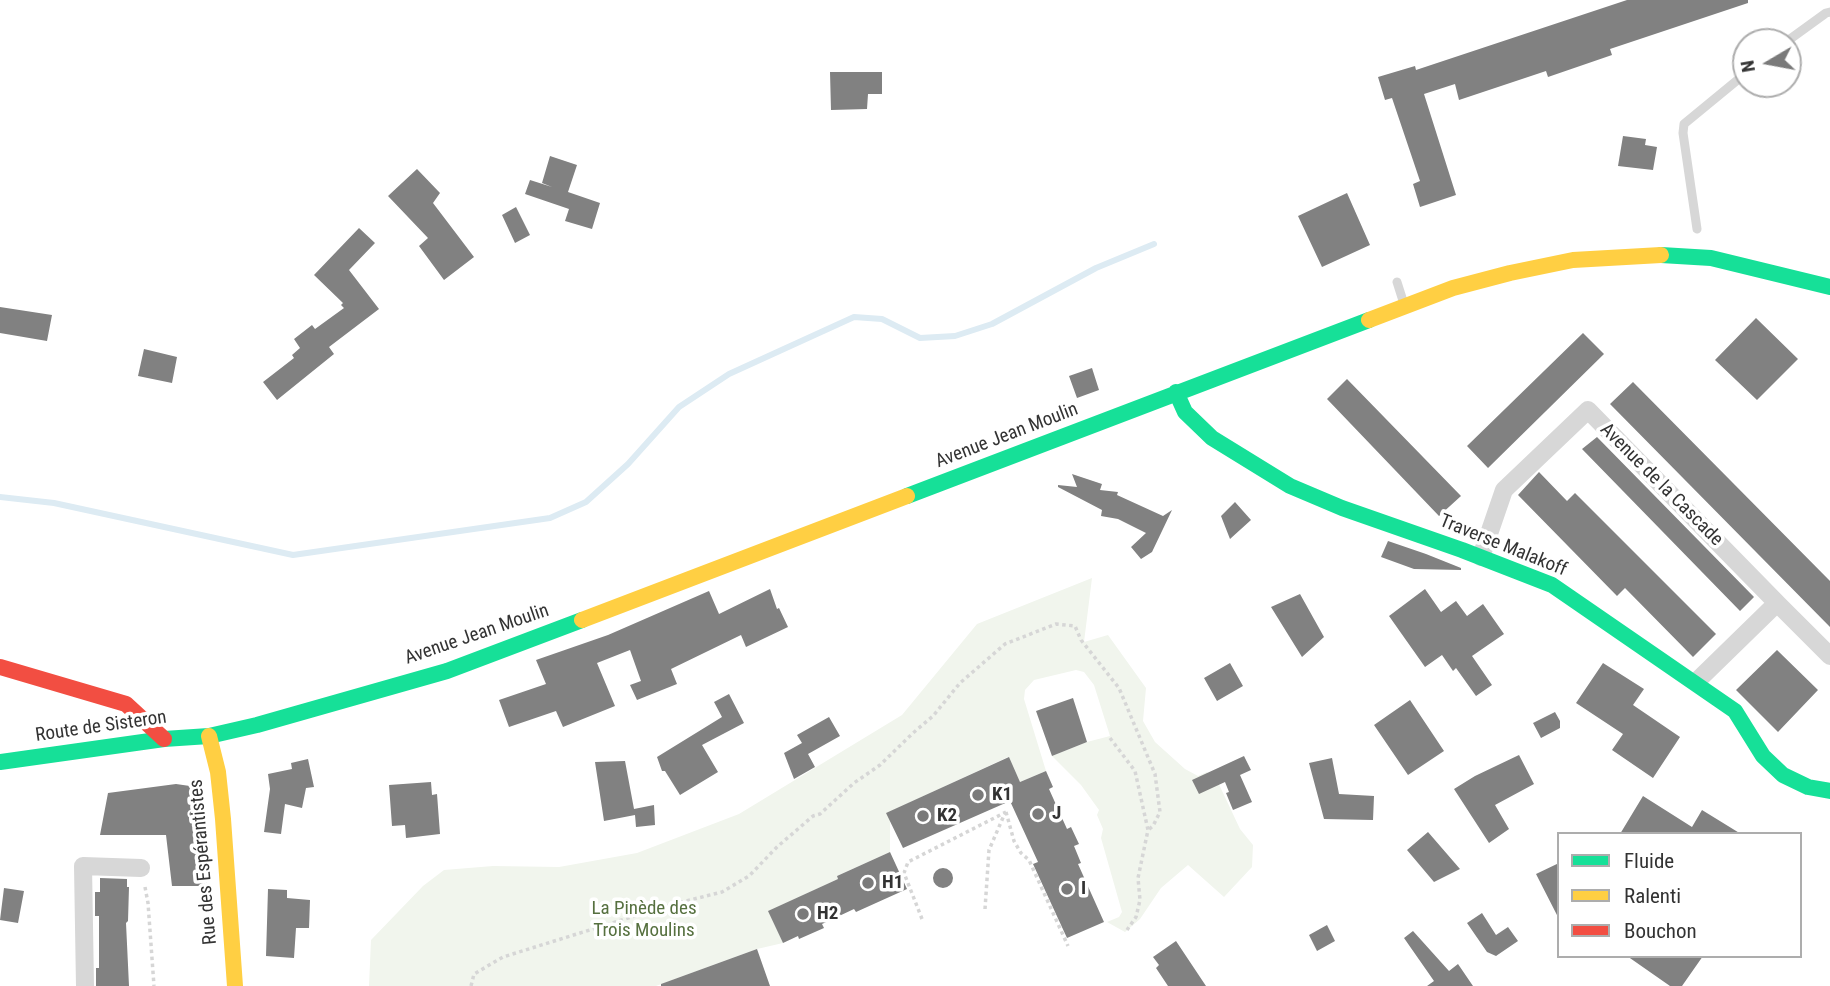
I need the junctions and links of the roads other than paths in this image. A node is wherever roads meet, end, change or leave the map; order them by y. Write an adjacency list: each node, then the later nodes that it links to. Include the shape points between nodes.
1 (1830, 12): 2 (lane)
2 (1802, 30)
3 (1732, 85): 4 (lane, via 1684,124)
4 (1697, 229)
5 (1397, 282): 7 (lane)
6 (1830, 287): 7 (main road, Avenue Jean Moulin, via 1712,258 1636,256 1573,260 1510,273)
7 (1404, 306): 8 (main road, Avenue Jean Moulin)
8 (1176, 392): 9 (main road, Traverse Malakoff, via 1185,412 1212,438 1290,486); 14 (main road, Avenue Jean Moulin, via 447,671)
9 (1480, 557): 10 (street, Avenue de la Cascade, via 1504,490 1588,410); 13 (main road, Traverse Malakoff, via 1552,585)
10 (1777, 603): 11 (street, Avenue de la Cascade); 13 (street)
11 (1830, 656)
12 (0, 667): 15 (main road, via 126,704)
13 (1696, 682): 17 (main road, Traverse Malakoff, via 1735,710 1763,756 1783,775 1808,788)
14 (209, 736): 15 (main road, Route de Sisteron); 20 (main road, Rue des Espérantistes, via 223,819)
15 (164, 738): 16 (main road, Route de Sisteron)
16 (0, 761)
17 (1830, 791)
18 (141, 868): 19 (street, via 83,866)
19 (85, 986)
20 (235, 986)

